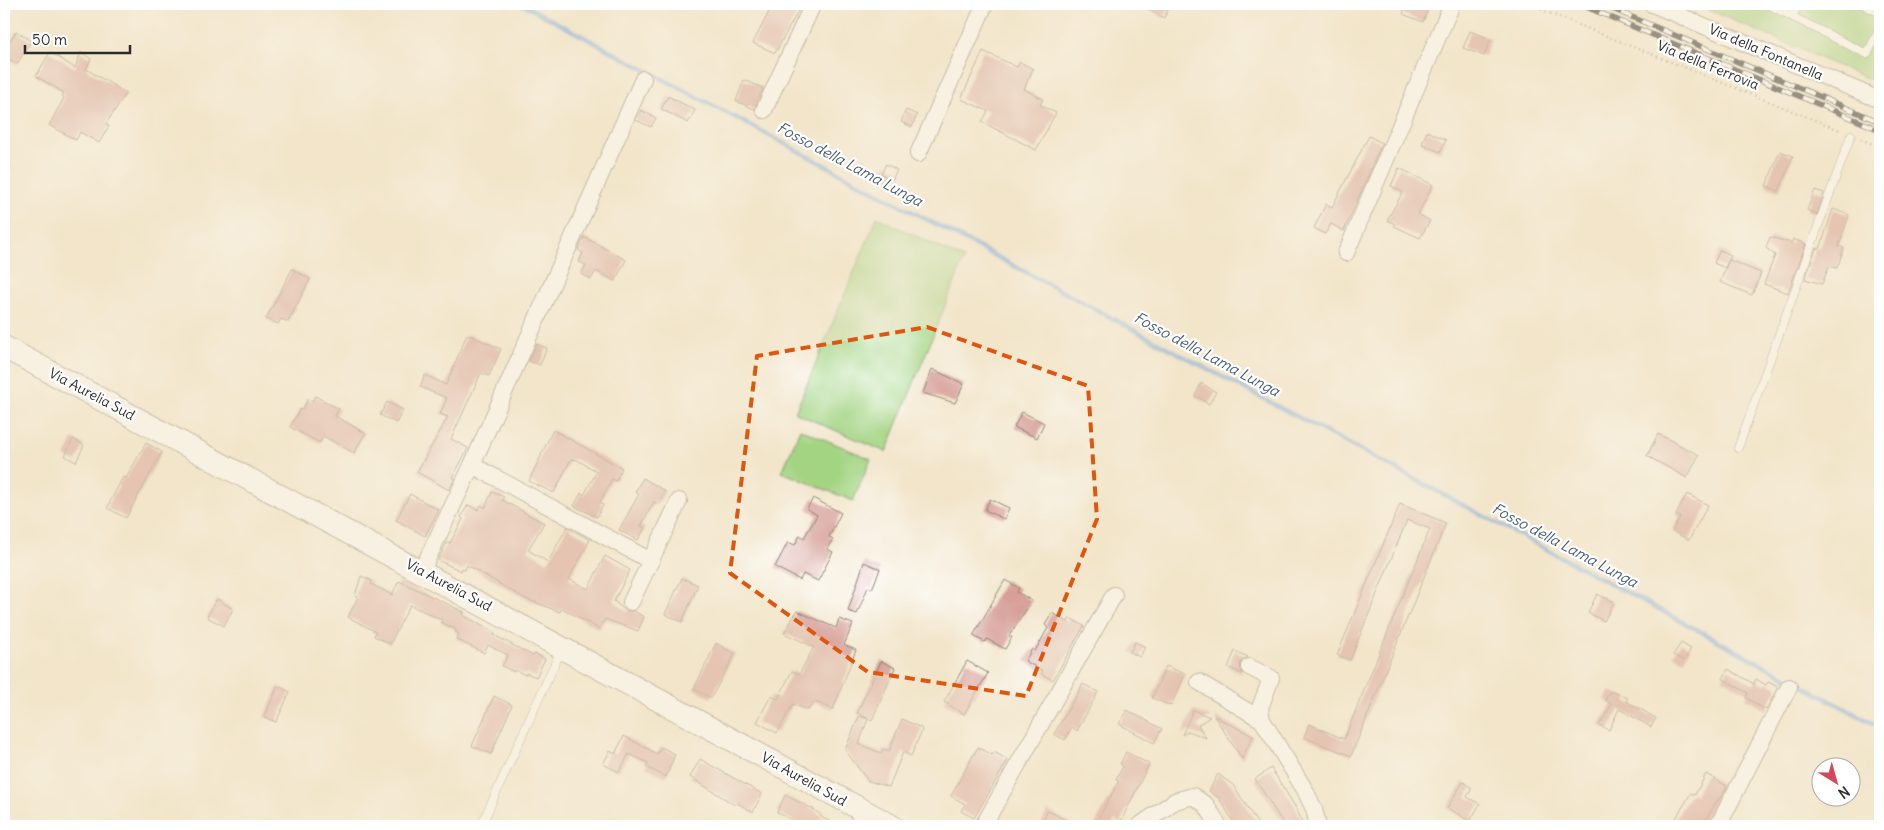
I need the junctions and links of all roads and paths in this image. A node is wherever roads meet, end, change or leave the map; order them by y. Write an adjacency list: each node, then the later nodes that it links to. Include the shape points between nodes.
1 (813, 4): 14 (street)
2 (985, 4): 17 (street)
3 (1452, 4): 18 (street)
4 (1527, 4): 15 (path, Via della Ferrovia)
5 (1652, 4): 13 (street, Via della Fontanella)
6 (1767, 4): 10 (lane)
7 (1798, 4): 10 (lane)
8 (1862, 4): 9 (lane)
9 (1880, 14)
10 (1792, 16): 11 (lane, via 1867,54)
11 (1880, 29)
12 (643, 79): 21 (street)
13 (1880, 100)
14 (764, 110)
15 (1851, 135): 16 (path, Via della Ferrovia); 20 (lane)
16 (1880, 147)
17 (918, 154)
18 (1346, 253)
19 (4, 347): 24 (main road, Via Aurelia Sud)
20 (1738, 448)
21 (472, 465): 23 (street); 24 (street)
22 (680, 501): 23 (street)
23 (651, 561): 26 (street)
24 (422, 570): 27 (main road, Via Aurelia Sud)
25 (1114, 595): 35 (street)
26 (631, 602)
27 (562, 646): 32 (main road, Via Aurelia Sud); 33 (lane)
28 (1250, 667): 31 (street, via 1272,678 1260,708)
29 (1199, 682): 31 (street)
30 (1789, 687): 39 (street)
31 (1262, 720): 38 (street, via 1307,795)
32 (860, 819): 34 (main road, Via Aurelia Sud)
33 (481, 826)
34 (892, 826)
35 (984, 826)
36 (1139, 826): 37 (street, via 1175,801 1193,796 1206,805)
37 (1219, 826)
38 (1318, 826)
39 (1718, 826)

